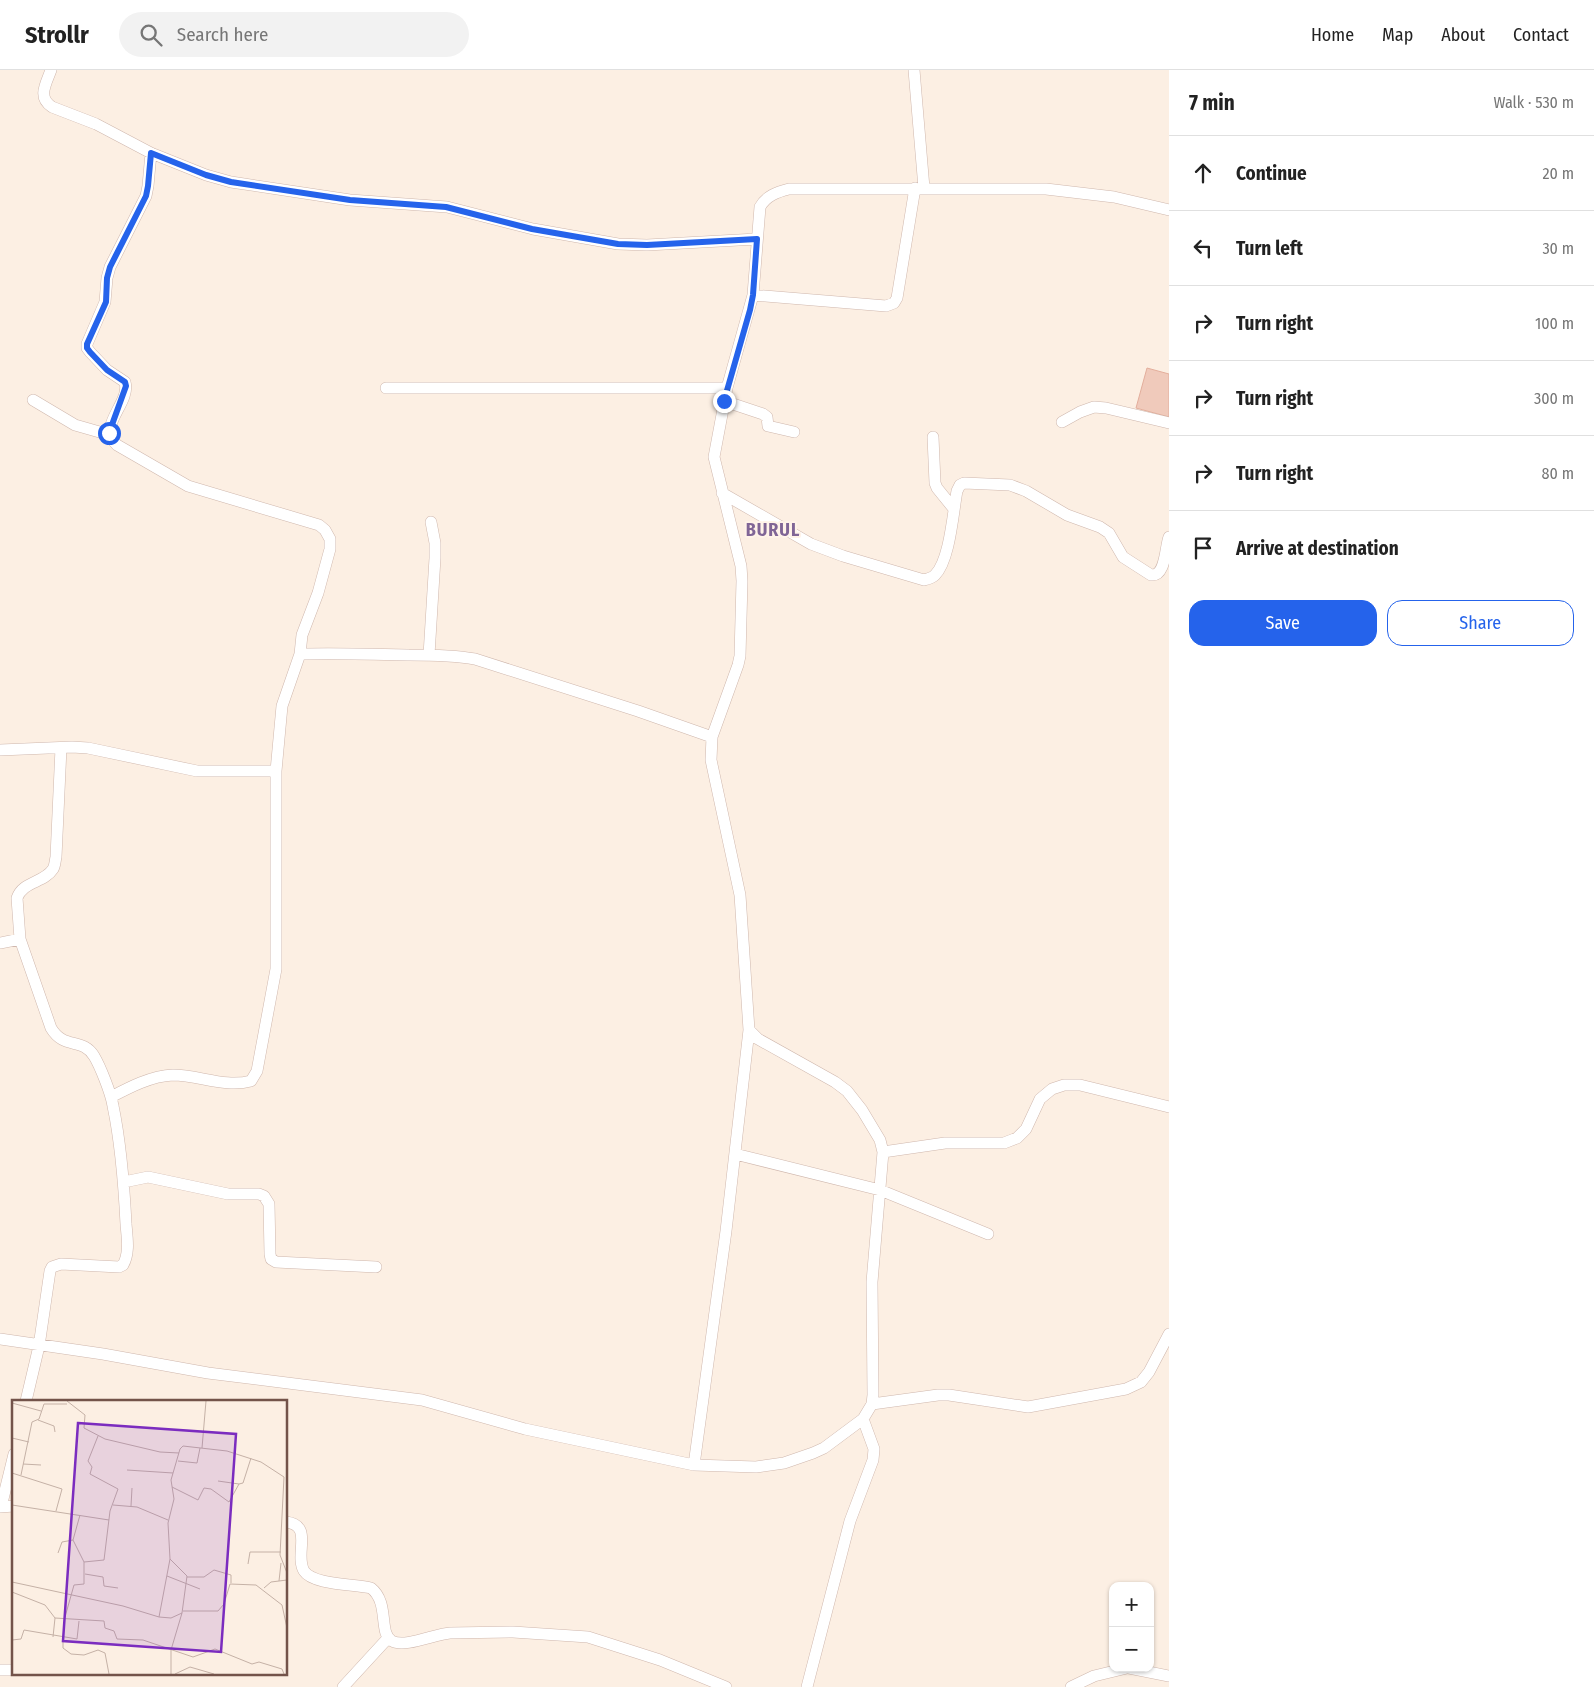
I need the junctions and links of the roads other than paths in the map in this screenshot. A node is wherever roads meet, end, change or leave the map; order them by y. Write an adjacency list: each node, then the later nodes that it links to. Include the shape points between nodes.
1 (51, 70): 3 (street, via 44,94 46,103)
2 (914, 70): 4 (street)
3 (151, 153): 6 (street, via 231,182 350,200 446,207 532,229 618,244); 15 (street, via 146,196 110,267 106,302 87,344 95,358 125,382 125,392)
4 (919, 188): 5 (street, via 1046,189 1114,197); 6 (street, via 788,189 764,200 760,207); 7 (street, via 894,303 886,306)
5 (1169, 210)
6 (757, 239): 7 (street)
7 (753, 295): 9 (street)
8 (386, 388): 9 (street)
9 (727, 388): 11 (street)
10 (33, 400): 15 (street, via 74,425)
11 (724, 401): 14 (street, via 763,414 767,417 768,426); 17 (street, via 714,457)
12 (1062, 422): 13 (street, via 1094,407)
13 (1169, 423)
14 (794, 432)
15 (110, 435): 21 (street, via 117,445 188,486 319,525 325,530 330,539 330,549 317,599 302,635)
16 (933, 437): 18 (street, via 935,482)
17 (722, 493): 18 (street, via 811,544 924,580 933,577 946,557); 23 (street, via 742,581 741,644 738,665)
18 (954, 509): 20 (street, via 957,490 964,483 1018,488 1067,515 1105,529 1123,557 1156,576 1162,569)
19 (431, 522): 22 (street, via 435,558)
20 (1169, 536)
21 (300, 654): 22 (street); 26 (street, via 282,706)
22 (429, 655): 23 (street, via 475,659)
23 (712, 737): 29 (street, via 711,760 740,895)
24 (60, 748): 25 (street); 26 (street, via 88,748 197,771); 27 (street, via 56,857 47,875 19,891)
25 (0, 750)
26 (276, 771): 30 (street, via 276,958 257,1071 251,1082 241,1084 162,1076)
27 (20, 939): 28 (street); 30 (street, via 51,1028 62,1040 83,1045 93,1055)
28 (0, 943)
29 (749, 1030): 32 (street, via 758,1039 847,1091 880,1140); 33 (street)
30 (111, 1097): 34 (street)
31 (1169, 1107): 32 (street, via 1080,1085 1064,1085 1052,1089 1040,1099 1026,1128 1017,1138 1004,1143 945,1142)
32 (883, 1152): 35 (street)
33 (734, 1154): 35 (street); 45 (street)
34 (124, 1182): 37 (street, via 148,1177 228,1194 259,1194 270,1204 270,1254 276,1262); 40 (street, via 126,1260 119,1267 61,1264 52,1267)
35 (880, 1190): 36 (street); 42 (street, via 872,1282)
36 (988, 1234)
37 (376, 1267)
38 (1169, 1334): 42 (street, via 1149,1372 1141,1382 1126,1389 1028,1407 949,1395)
39 (0, 1339): 40 (street)
40 (39, 1346): 41 (street); 45 (street, via 103,1354 208,1374 422,1400 525,1429)
41 (26, 1400)
42 (872, 1404): 43 (street)
43 (863, 1418): 45 (street, via 824,1448 784,1463 756,1467); 54 (street, via 874,1449 874,1460 850,1521)
44 (12, 1462): 46 (street)
45 (694, 1464)
46 (1, 1507)
47 (288, 1522): 48 (street, via 300,1528 301,1559 310,1576 371,1588 377,1593)
48 (388, 1638): 52 (street); 53 (street, via 402,1643 442,1633 513,1632 588,1637 660,1660)
49 (1111, 1672): 55 (street)
50 (1148, 1672): 51 (street)
51 (1169, 1676)
52 (343, 1687)
53 (726, 1687)
54 (807, 1687)
55 (1071, 1687)

